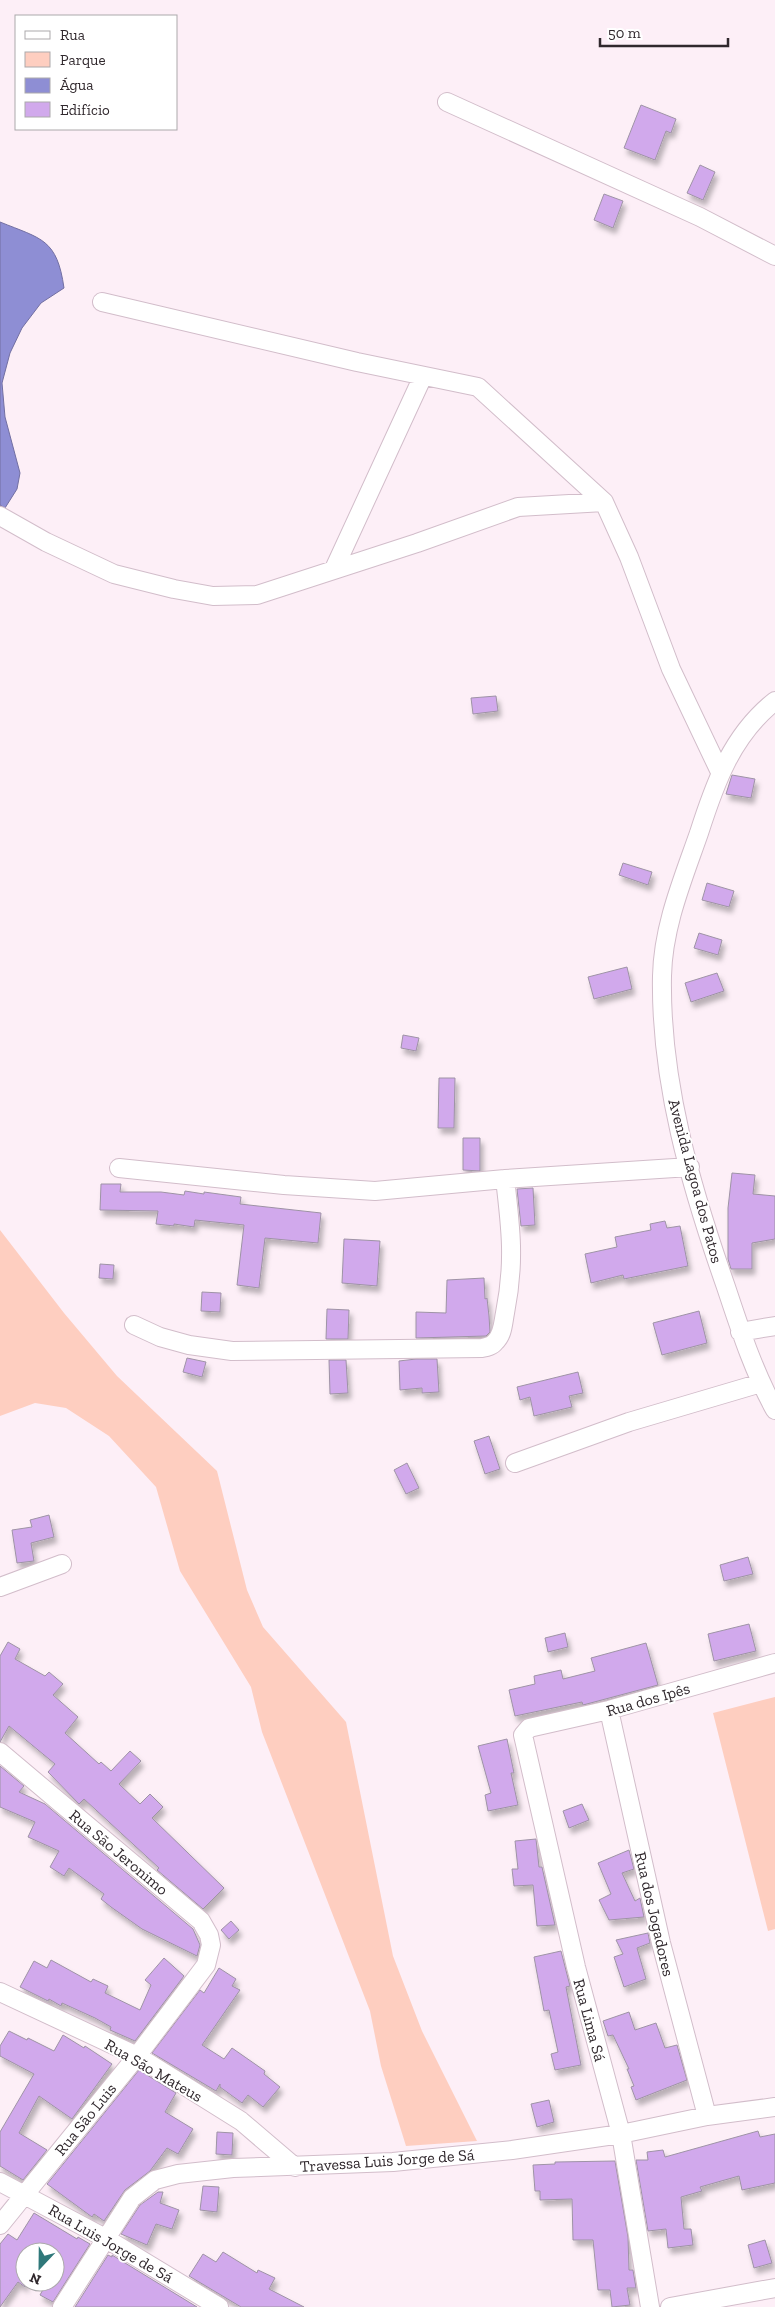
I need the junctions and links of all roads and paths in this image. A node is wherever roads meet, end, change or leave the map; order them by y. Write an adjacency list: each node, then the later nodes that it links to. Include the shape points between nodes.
1 (447, 102): 2 (street, via 700,217)
2 (775, 256)
3 (102, 302): 4 (street)
4 (423, 376): 5 (street, via 478,387); 7 (street)
5 (604, 502): 7 (street, via 518,507); 9 (street, via 629,557 671,669)
6 (0, 516): 7 (street, via 114,574 213,596 256,595)
7 (334, 569)
8 (775, 701): 9 (street, Avenida Lagoa dos Patos, via 761,712 731,750)
9 (720, 772): 10 (street, Avenida Lagoa dos Patos, via 667,929 662,975 670,1077 678,1125)
10 (690, 1167): 12 (street); 15 (street, Avenida Lagoa dos Patos)
11 (119, 1168): 12 (street, via 375,1191)
12 (505, 1179): 13 (street, via 513,1246 512,1272 502,1331 490,1346 232,1351 189,1345)
13 (134, 1325)
14 (775, 1326): 15 (street)
15 (740, 1332): 16 (street, Avenida Lagoa dos Patos)
16 (761, 1383): 17 (street, Avenida Lagoa dos Patos); 18 (street, via 629,1422)
17 (775, 1410)
18 (515, 1463)
19 (62, 1564): 20 (street)
20 (0, 1587)
21 (775, 1662): 22 (street, Rua dos Ipês)
22 (609, 1710): 23 (street, Rua dos Ipês, via 529,1728); 29 (street, Rua dos Jogadores, via 661,1943)
23 (522, 1735): 30 (street, Rua Lima Sá, via 576,1967)
24 (0, 1752): 25 (street, Rua São Jeronimo, via 202,1921 211,1945)
25 (206, 1966): 27 (street, Rua São Luis)
26 (2, 2000): 27 (street, Rua São Mateus)
27 (137, 2056): 31 (street, Rua São Mateus, via 241,2121); 33 (street, Rua São Luis)
28 (775, 2107): 29 (street, Travessa Luis Jorge de Sá)
29 (707, 2116): 30 (street, Travessa Luis Jorge de Sá)
30 (621, 2134): 31 (street, Travessa Luis Jorge de Sá, via 512,2150); 39 (street, Rua Lima Sá)
31 (295, 2167): 35 (street, Travessa Luis Jorge de Sá, via 233,2168 155,2180 132,2198)
32 (0, 2182): 33 (street, Rua Luis Jorge de Sá)
33 (24, 2193): 34 (street, Rua São Luis); 35 (street, Rua Luis Jorge de Sá)
34 (0, 2225)
35 (105, 2238): 37 (street, Travessa Luis Jorge de Sá); 38 (street, Rua Luis Jorge de Sá)
36 (775, 2288): 40 (street)
37 (62, 2307)
38 (219, 2307)
39 (650, 2307)
40 (670, 2307)

